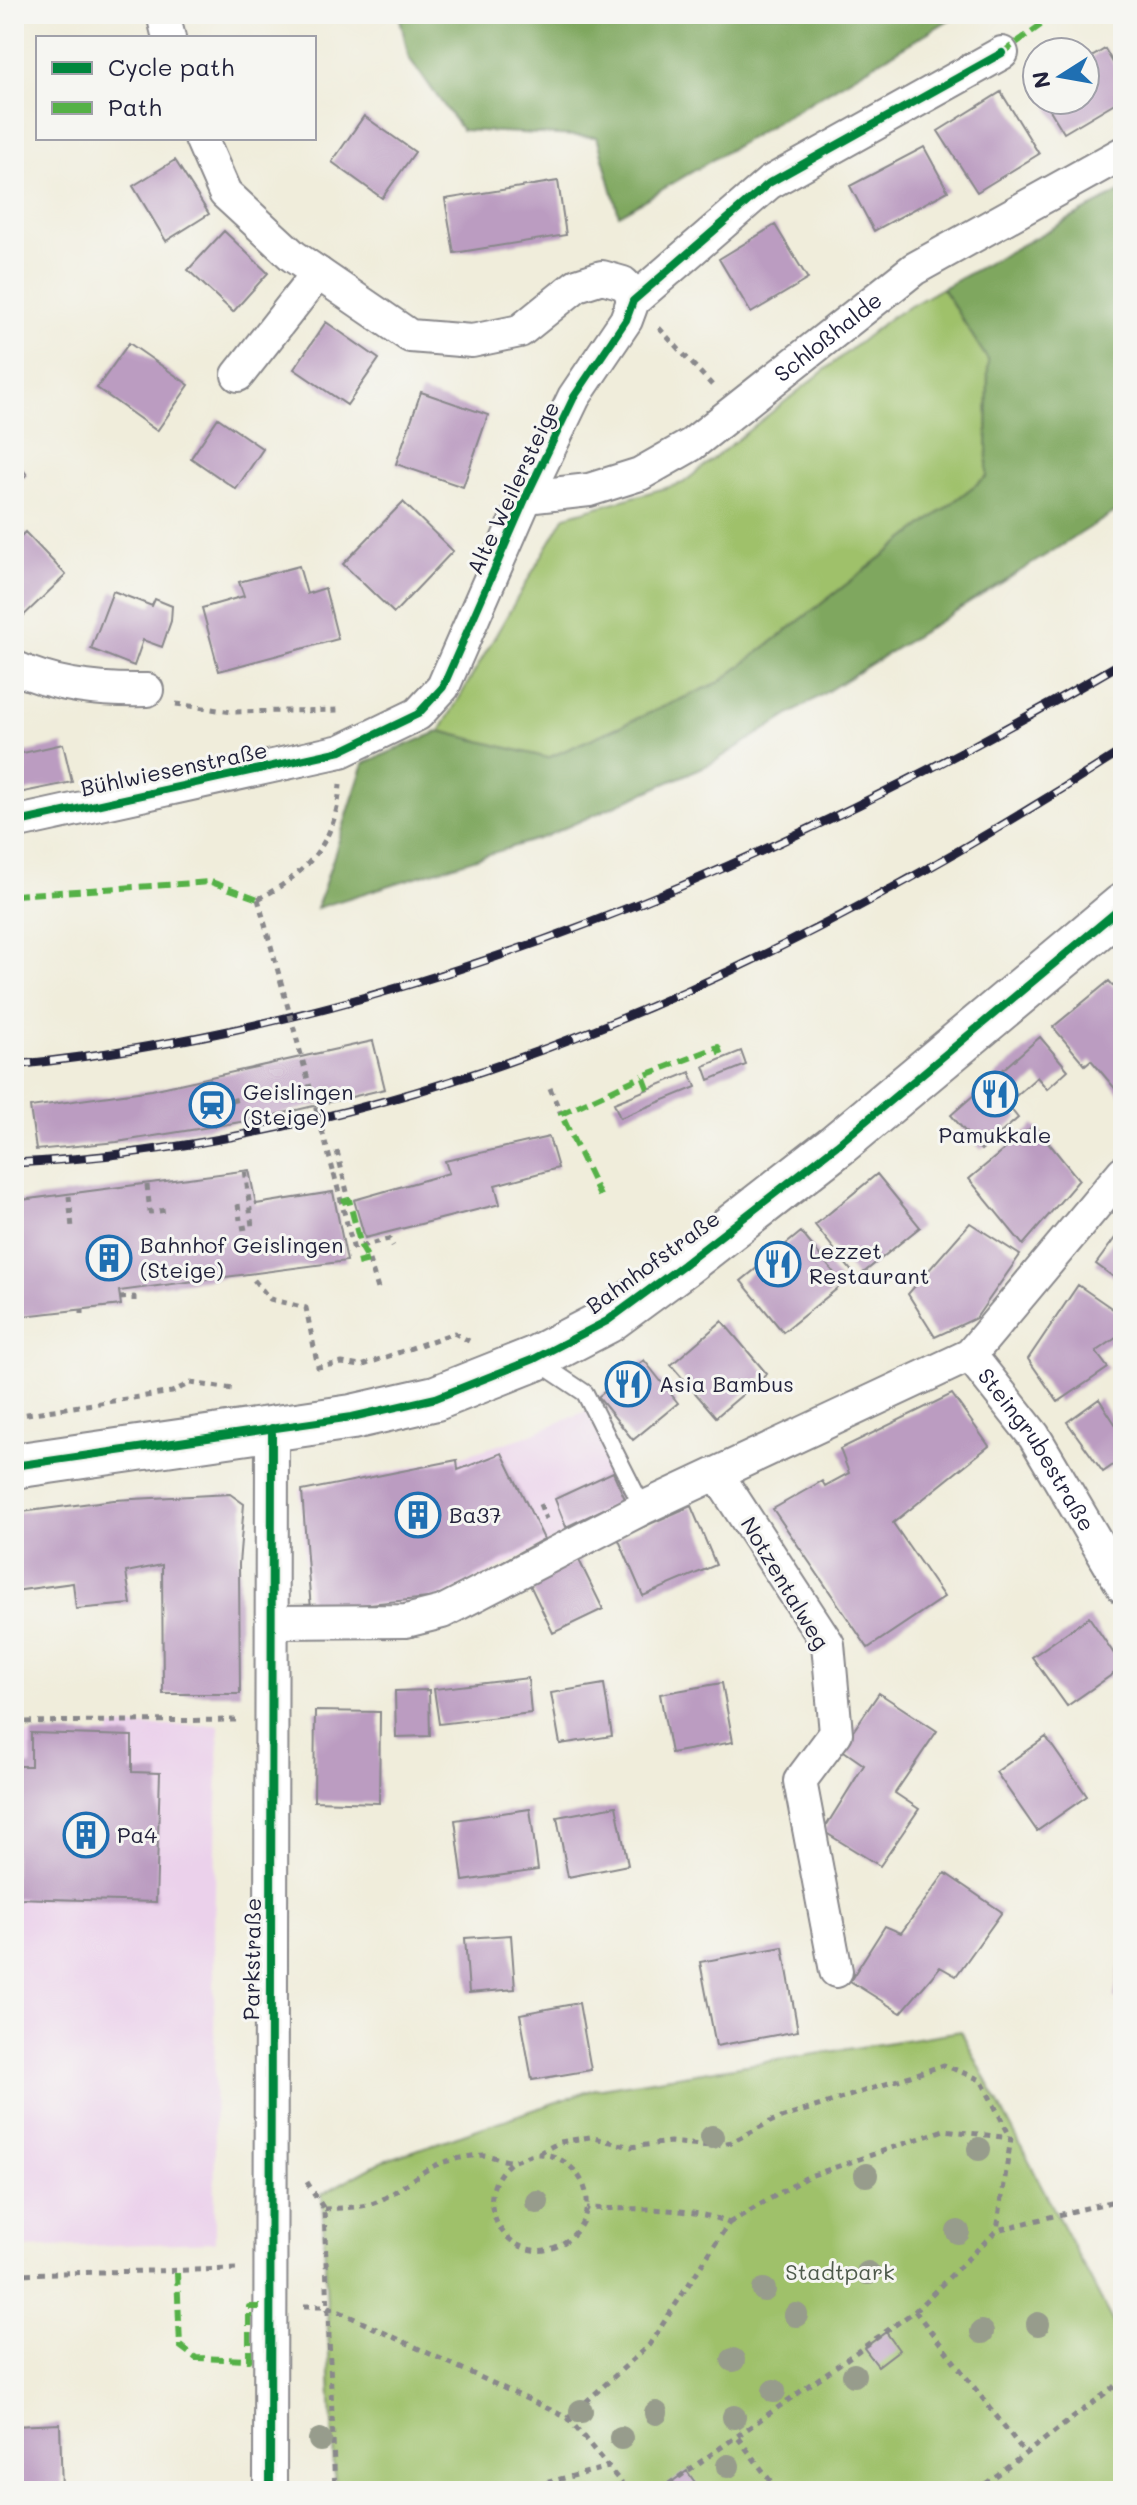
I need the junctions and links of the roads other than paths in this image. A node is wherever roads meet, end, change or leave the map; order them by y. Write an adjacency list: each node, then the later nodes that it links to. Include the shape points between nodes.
1 (163, 14): 2 (street)
2 (168, 36)
3 (1002, 53): 7 (street, Alte Weilersteige, via 769,183)
4 (202, 140): 6 (street, via 225,193)
5 (1123, 153): 9 (street, Schloßhalde, via 914,269 691,445 653,467 589,490)
6 (318, 273): 7 (street, via 410,336 472,341 520,331 577,285 602,277 623,283); 8 (street)
7 (642, 309): 9 (street, Alte Weilersteige, via 626,320 574,397)
8 (238, 375)
9 (526, 497): 12 (street, Alte Weilersteige, via 443,687 418,714)
10 (14, 667): 11 (street, via 67,685)
11 (147, 690)
12 (341, 751): 13 (street, Bühlwiesenstraße)
13 (14, 823)
14 (1123, 906): 17 (street, Bahnhofstraße, via 849,1136 695,1256 607,1321)
15 (1123, 1172): 16 (street, Steingrubestraße)
16 (970, 1355): 20 (street); 22 (street, Steingrubestraße, via 1034,1436)
17 (525, 1363): 18 (street, Bahnhofstraße, via 436,1398); 21 (lane, via 585,1393)
18 (272, 1428): 19 (street, Bahnhofstraße); 23 (street, Parkstraße)
19 (14, 1466)
20 (717, 1474): 21 (street); 24 (street, Notzentalweg, via 828,1644 836,1733 800,1781)
21 (643, 1508): 23 (street, via 442,1612 406,1621)
22 (1123, 1587)
23 (274, 1622): 25 (street, Parkstraße)
24 (836, 1971)
25 (270, 2491)

